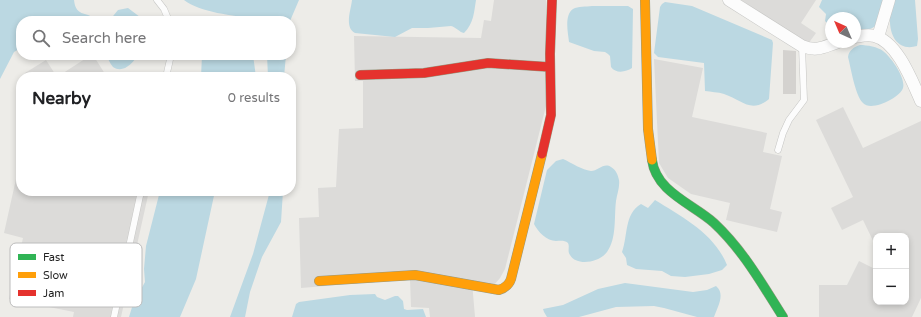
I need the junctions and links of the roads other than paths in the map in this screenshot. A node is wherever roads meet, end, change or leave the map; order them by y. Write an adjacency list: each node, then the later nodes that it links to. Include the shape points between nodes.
1 (157, 0): 6 (lane)
2 (552, 0): 12 (street)
3 (645, 0): 22 (street, via 648,129 653,169 666,188 714,223 742,253)
4 (729, 0): 9 (street)
5 (889, 0): 8 (street)
6 (166, 16)
7 (861, 36): 8 (street)
8 (878, 37): 15 (street, via 892,48 904,64)
9 (802, 46): 10 (street, via 817,50); 16 (lane, via 804,100 789,120)
10 (825, 47)
11 (170, 60): 13 (lane)
12 (550, 67): 14 (street, via 488,63 424,74); 19 (street, via 551,115 511,279 505,288 499,290 415,275)
13 (167, 72)
14 (360, 75)
15 (921, 101)
16 (778, 150)
17 (139, 196): 18 (lane)
18 (129, 243)
19 (319, 281)
20 (116, 307): 21 (lane)
21 (114, 317)
22 (782, 317)

